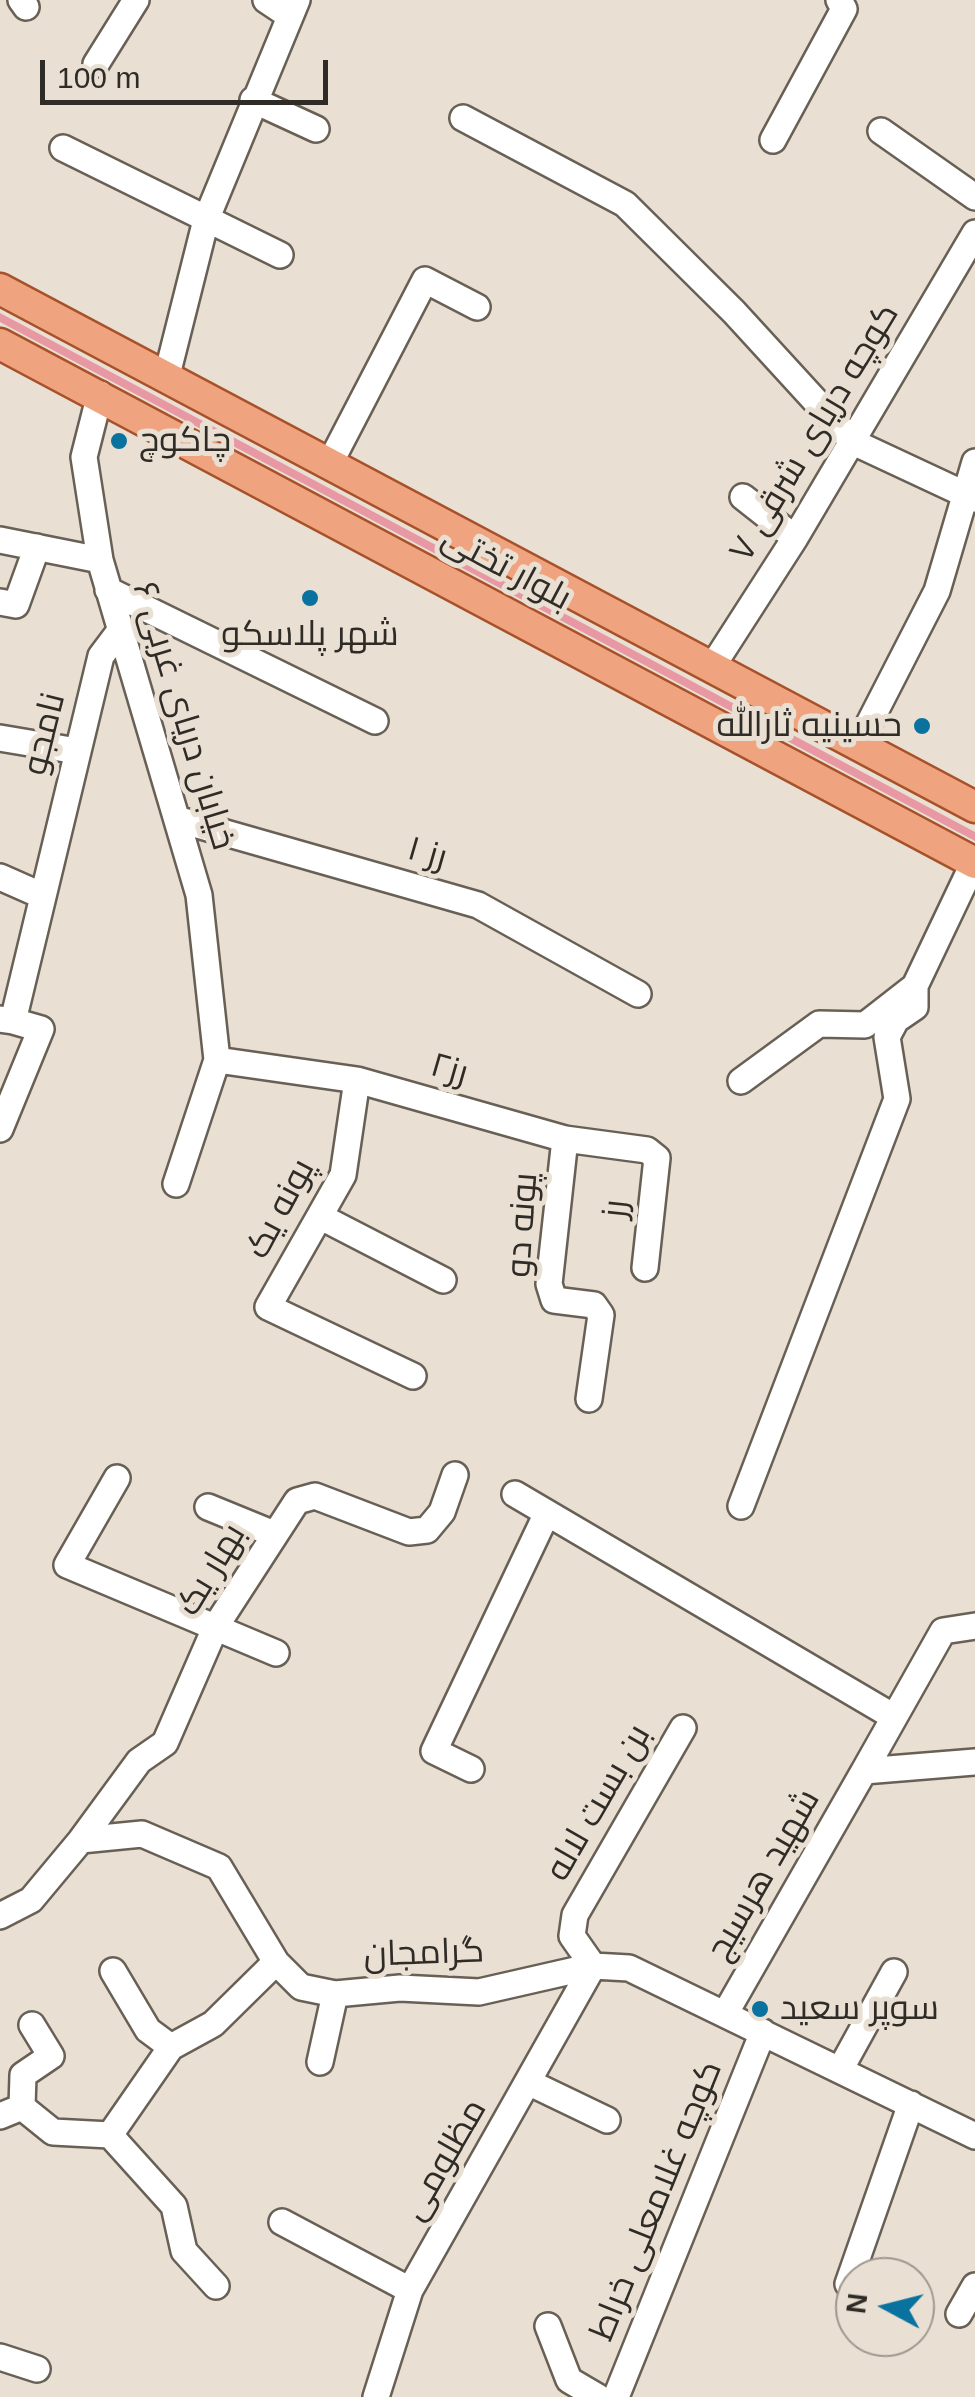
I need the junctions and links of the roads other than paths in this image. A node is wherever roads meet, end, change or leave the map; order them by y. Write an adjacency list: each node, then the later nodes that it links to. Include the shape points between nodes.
1 (136, 0): 5 (street)
2 (266, 0): 4 (street)
3 (839, 0): 10 (street, via 844,10)
4 (293, 8): 6 (street)
5 (96, 64)
6 (253, 100): 8 (street); 13 (street)
7 (463, 118): 21 (street, via 624,204)
8 (316, 129)
9 (881, 131): 12 (street)
10 (773, 140)
11 (63, 148): 13 (street)
12 (975, 197)
13 (206, 220): 15 (street); 19 (street)
14 (975, 233): 21 (street, کوچه دریای شرقی ۷)
15 (280, 255)
16 (0, 289): 19 (main road, بلوار تختی)
17 (477, 307): 23 (street, via 425,280)
18 (0, 344): 20 (main road, بلوار تختی)
19 (167, 375): 23 (main road, بلوار تختی)
20 (100, 394): 29 (street, خیابان دریای غربی ۶, via 84,457); 40 (main road, بلوار تختی)
21 (853, 442): 25 (street); 26 (street, کوچه دریای شرقی ۷)
22 (975, 462): 25 (street)
23 (330, 463): 33 (main road, بلوار تختی)
24 (743, 497): 26 (street)
25 (970, 497): 36 (street, via 937,591)
26 (796, 538): 33 (street, کوچه دریای شرقی ۷)
27 (0, 540): 28 (street)
28 (37, 548): 29 (street); 31 (street, via 16,605)
29 (100, 560): 30 (street, خیابان دریای غربی ۶)
30 (108, 590): 32 (street, خیابان دریای غربی ۶); 34 (street)
31 (0, 602)
32 (119, 632): 37 (street, نامجو, via 101,656); 39 (street, خیابان دریای غربی ۶)
33 (712, 667): 36 (main road, بلوار تختی)
34 (375, 721)
35 (0, 738): 37 (street)
36 (858, 745): 38 (main road, بلوار تختی)
37 (77, 751): 42 (street, نامجو)
38 (975, 808)
39 (180, 820): 44 (street, رز ۱, via 478,904); 46 (street, خیابان دریای غربی ۶, via 199,895)
40 (975, 863): 43 (street)
41 (0, 877): 42 (street)
42 (42, 896): 45 (street, نامجو)
43 (915, 986): 48 (street, via 865,1025 818,1024); 61 (street, via 915,1007 896,1020 887,1037 896,1099)
44 (638, 994)
45 (6, 1020): 49 (street, via 41,1028)
46 (217, 1060): 47 (street, رز۲); 52 (street)
47 (357, 1080): 50 (street, رز۲); 53 (street, پونه یک, via 343,1175)
48 (741, 1082)
49 (0, 1129)
50 (565, 1139): 51 (street, رز۲, via 648,1150); 57 (street, پونه دو, via 549,1284 554,1300 594,1305 600,1315)
51 (657, 1158): 54 (street, رز)
52 (176, 1184)
53 (321, 1217): 55 (street); 56 (street, پونه یک, via 268,1307)
54 (645, 1268)
55 (443, 1280)
56 (413, 1376)
57 (589, 1398)
58 (455, 1475): 64 (street, بهار یک, via 442,1512 427,1530 409,1532 315,1496 297,1501)
59 (117, 1478): 65 (street, via 67,1564)
60 (515, 1494): 63 (street)
61 (741, 1506)
62 (208, 1507): 64 (street)
63 (547, 1513): 68 (street); 71 (street, via 434,1750)
64 (274, 1534): 65 (street, بهار یک)
65 (216, 1626): 67 (street); 73 (street, بهار یک, via 166,1744 138,1761)
66 (975, 1626): 68 (street, شهید هرسیج, via 943,1631)
67 (276, 1652)
68 (894, 1716): 72 (street, شهید هرسیج)
69 (683, 1728): 76 (street, بن بست لاله, via 575,1915 572,1936)
70 (975, 1762): 72 (street, شهید هرسیج)
71 (471, 1769)
72 (864, 1771): 80 (street, شهید هرسیج)
73 (81, 1840): 74 (street, via 31,1900); 75 (street, گرامجان, via 142,1834 219,1868)
74 (0, 1916)
75 (276, 1962): 79 (street, گرامجان, via 302,1987); 83 (street, via 214,2024)
76 (594, 1966): 79 (street, گرامجان, via 478,1992 400,1988); 80 (street, گرامجان, via 629,1968); 86 (street, مظلومی)
77 (113, 1971): 83 (street, via 148,2030)
78 (894, 1972): 85 (street)
79 (335, 1994): 84 (street)
80 (724, 2014): 82 (street, گرامجان)
81 (32, 2025): 88 (street, via 51,2056 23,2075)
82 (763, 2032): 85 (street, گرامجان); 103 (street, کوچه غلامعلی خراط)
83 (171, 2047): 90 (street)
84 (320, 2062)
85 (840, 2070): 87 (street, گرامجان)
86 (530, 2083): 89 (street); 96 (street, مظلومی)
87 (910, 2104): 91 (street, گرامجان); 93 (street)
88 (11, 2112): 90 (street, via 52,2132)
89 (607, 2120)
90 (110, 2135): 94 (street, via 174,2206 184,2251)
91 (975, 2136)
92 (282, 2222): 96 (street)
93 (857, 2257)
94 (216, 2286)
95 (975, 2286): 97 (street)
96 (410, 2290): 101 (street, مظلومی)
97 (959, 2314)
98 (548, 2326): 102 (street, via 569,2380)
99 (0, 2358): 100 (street)
100 (36, 2369)
101 (376, 2397)
102 (598, 2397)
103 (616, 2397)

